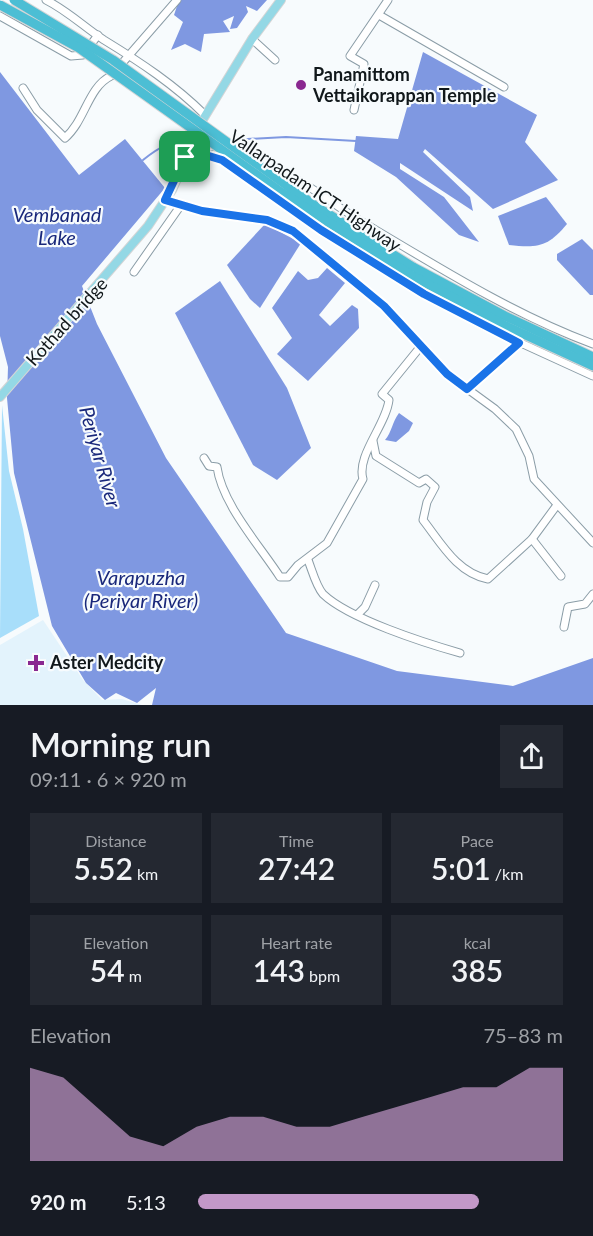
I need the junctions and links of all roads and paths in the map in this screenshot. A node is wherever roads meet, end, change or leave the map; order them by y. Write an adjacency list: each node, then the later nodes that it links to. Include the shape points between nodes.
1 (14, 0): 21 (highway, Vallarpadam ICT Highway, bridge, via 113,60)
2 (46, 0): 9 (street, via 65,9)
3 (177, 0): 11 (street)
4 (281, 0): 10 (main road, Kothad bridge)
5 (388, 0): 7 (street)
6 (0, 4): 21 (highway, Vallarpadam ICT Highway, bridge, via 79,48 278,190)
7 (379, 15): 13 (street); 15 (street, via 350,56 364,64)
8 (0, 16): 9 (street, via 70,56 83,55)
9 (98, 35): 11 (street)
10 (252, 39): 12 (street); 16 (main road, Kothad bridge)
11 (129, 54): 14 (street, via 102,81 74,131 65,138); 16 (street, via 180,92)
12 (275, 60)
13 (504, 87)
14 (23, 88)
15 (354, 110)
16 (204, 118): 17 (main road, Kothad bridge, bridge)
17 (185, 157): 18 (street, via 199,153 214,156); 19 (main road, Kothad bridge)
18 (262, 189): 23 (street, via 371,263); 24 (street, via 272,178 286,174 298,179 336,207 442,270 503,304)
19 (165, 200): 20 (street); 28 (main road, Kothad bridge, via 110,273)
20 (181, 205): 22 (street); 25 (street, via 267,220 293,231 384,306)
21 (412, 271): 26 (highway, Vallarpadam ICT Highway, via 504,325)
22 (134, 272)
23 (519, 343): 26 (street); 27 (street)
24 (593, 344)
25 (421, 346): 27 (street); 29 (street, via 382,394 389,400 388,411)
26 (592, 368)
27 (467, 389): 31 (street, via 516,429 529,456 534,479)
28 (0, 397)
29 (373, 441): 32 (street, via 376,456 419,483 426,479 435,487 423,519 463,568 488,579); 34 (street, via 361,472 363,479 327,543)
30 (204, 458): 34 (street, via 209,466 217,467 219,483 256,547 280,577 288,578)
31 (557, 505): 32 (street); 33 (street)
32 (532, 539): 35 (street)
33 (593, 543)
34 (308, 560): 38 (street, via 321,592)
35 (561, 576)
36 (375, 585): 38 (street, via 365,608)
37 (593, 594): 39 (street, via 585,604 568,607)
38 (358, 614): 40 (street, via 416,641)
39 (564, 627)
40 (460, 653)

